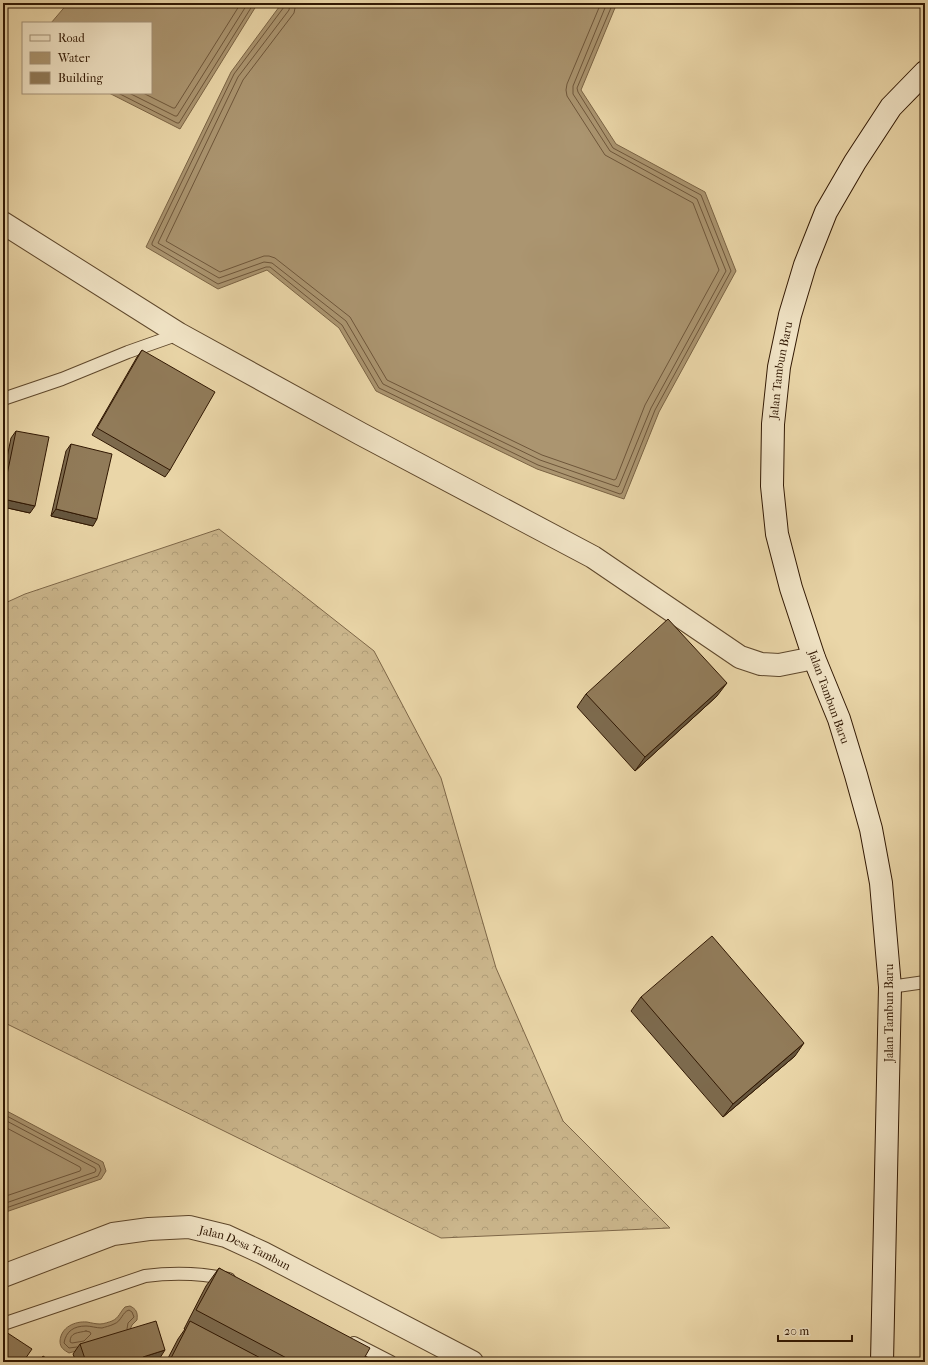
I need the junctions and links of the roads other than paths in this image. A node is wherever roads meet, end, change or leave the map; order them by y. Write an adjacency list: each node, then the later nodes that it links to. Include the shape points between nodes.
1 (925, 72): 5 (street, Jalan Tambun Baru, via 891,107 826,212 804,265 779,367 773,424 772,486 777,534 791,588)
2 (3, 223): 3 (street)
3 (179, 334): 4 (lane); 5 (street, via 593,557 740,657 761,664 779,665)
4 (3, 399)
5 (814, 658): 7 (street, Jalan Tambun Baru, via 839,719 872,829 887,934)
6 (925, 982): 7 (lane)
7 (890, 987): 15 (street, Jalan Tambun Baru)
8 (3, 1276): 12 (street, Jalan Desa Tambun, via 113,1234 150,1228 190,1227 226,1236 263,1252)
9 (238, 1283): 10 (lane, via 208,1274 165,1273 145,1276)
10 (3, 1324)
11 (342, 1337): 13 (lane)
12 (450, 1357): 14 (street, Jalan Desa Tambun)
13 (391, 1362)
14 (472, 1362)
15 (882, 1362)

